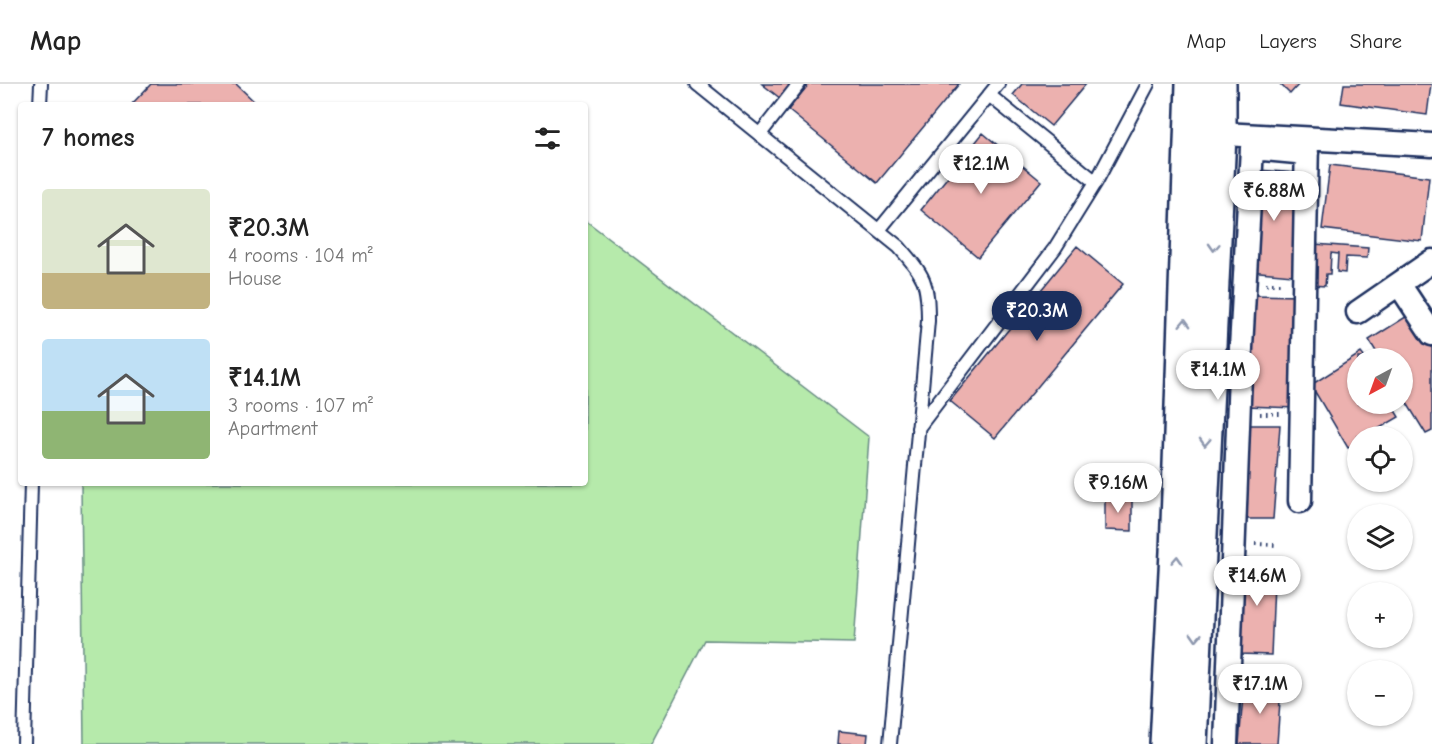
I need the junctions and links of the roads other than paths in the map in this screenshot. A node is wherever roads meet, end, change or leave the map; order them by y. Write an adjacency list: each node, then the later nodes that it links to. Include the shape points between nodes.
1 (41, 84): 9 (lane)
2 (697, 84): 11 (lane)
3 (798, 84): 11 (lane)
4 (998, 84): 8 (lane)
5 (1148, 84): 14 (lane)
6 (1192, 84): 10 (street)
7 (1219, 84): 10 (street)
8 (989, 95): 14 (lane); 15 (lane)
9 (40, 102)
10 (1205, 133): 13 (street); 25 (street, one-way to 10); 26 (street, one-way to 26)
11 (760, 134): 15 (lane)
12 (1432, 145): 13 (street)
13 (1300, 146): 22 (street, via 1304,284); 27 (street, via 1252,148)
14 (1096, 182): 20 (lane, via 1055,248)
15 (879, 230): 20 (lane, via 921,272 928,294)
16 (1432, 261): 17 (street)
17 (1399, 284): 18 (street); 19 (street)
18 (1358, 312)
19 (1432, 334)
20 (917, 429): 24 (lane)
21 (31, 486): 23 (lane)
22 (1300, 501)
23 (24, 744)
24 (890, 744)
25 (1167, 744)
26 (1190, 744)
27 (1226, 744)

